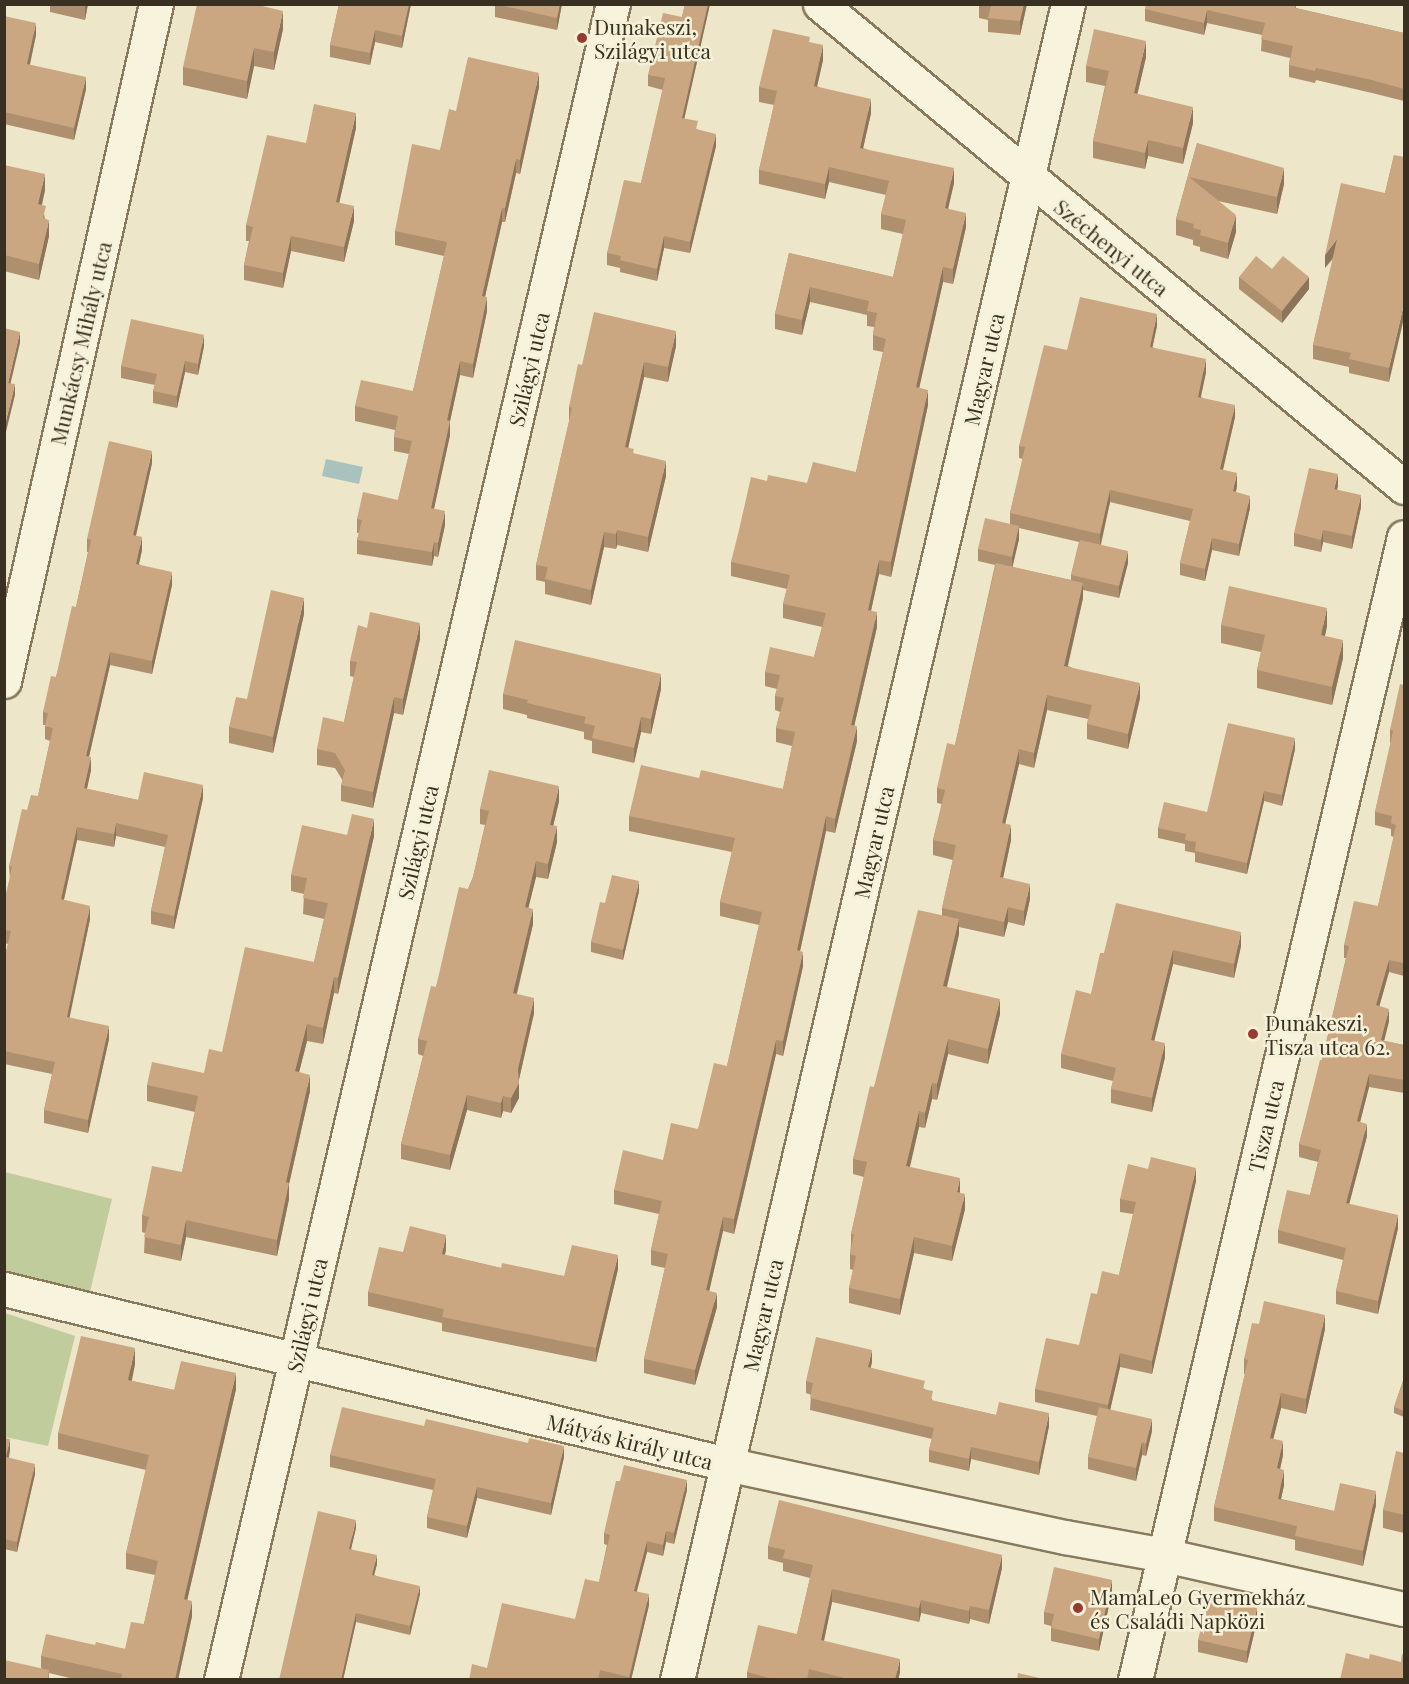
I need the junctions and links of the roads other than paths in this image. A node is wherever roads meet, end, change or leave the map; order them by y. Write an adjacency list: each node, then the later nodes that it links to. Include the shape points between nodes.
1 (156, 4): 8 (street, Munkácsy Mihály utca)
2 (613, 4): 10 (street, Szilágyi utca)
3 (820, 4): 5 (street, Széchenyi utca)
4 (1068, 4): 5 (street, Magyar utca)
5 (1028, 178): 6 (street, Széchenyi utca); 11 (street, Magyar utca)
6 (1404, 488)
7 (1404, 537): 12 (street, Tisza utca)
8 (4, 681)
9 (4, 1289): 10 (street, Mátyás király utca)
10 (296, 1358): 11 (street, Mátyás király utca); 14 (street, Szilágyi utca)
11 (727, 1464): 12 (street, Mátyás király utca); 15 (street, Magyar utca)
12 (1164, 1555): 13 (street, Mátyás király utca); 16 (street, Tisza utca)
13 (1404, 1609)
14 (220, 1680)
15 (677, 1680)
16 (1135, 1680)

